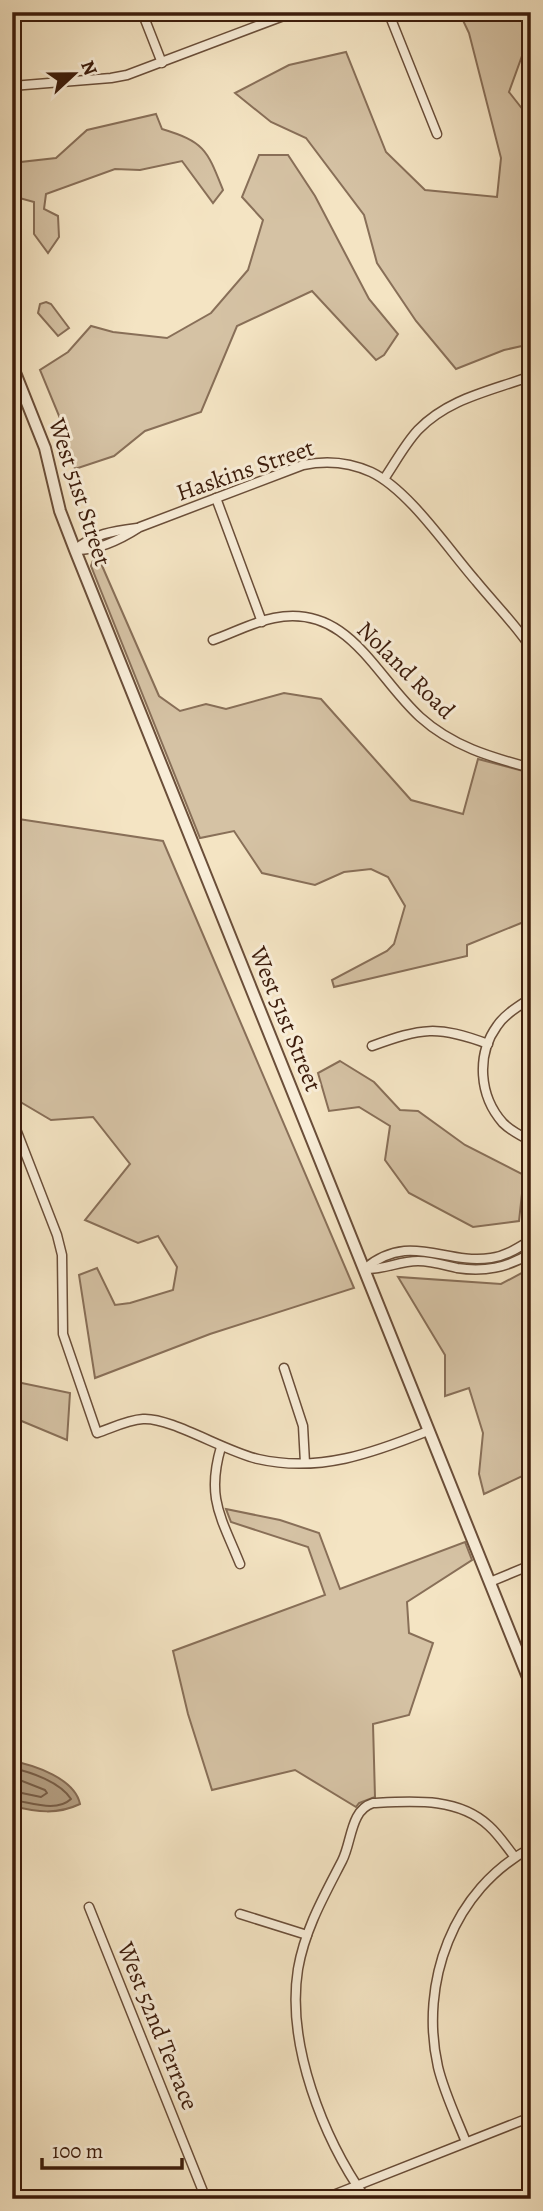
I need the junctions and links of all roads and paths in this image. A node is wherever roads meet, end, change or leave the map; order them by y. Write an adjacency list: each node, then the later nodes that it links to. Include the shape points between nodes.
1 (142, 12): 4 (street)
2 (391, 12): 6 (street)
3 (290, 13): 4 (street)
4 (162, 63): 5 (street, via 111,78)
5 (12, 86)
6 (437, 134)
7 (12, 365): 11 (street, West 51st Street, via 41,436 60,512)
8 (531, 376): 9 (street, via 464,399 434,416 417,431)
9 (384, 480): 10 (street, Haskins Street, via 361,468 326,461 303,465); 14 (street, Haskins Street, via 410,503)
10 (216, 498): 11 (street, Haskins Street, via 139,527 108,531); 12 (street)
11 (75, 550): 24 (street, West 51st Street)
12 (262, 622): 13 (street, Noland Road); 15 (street, Noland Road, via 296,616 329,624 355,643 405,703 438,732 472,751)
13 (213, 640)
14 (531, 648)
15 (531, 768)
16 (531, 998): 17 (street, via 507,1014)
17 (488, 1044): 18 (street, via 431,1030); 20 (street, via 482,1064 486,1094 503,1123)
18 (372, 1046)
19 (12, 1119): 28 (street, via 57,1235 62,1255 63,1334 97,1433 134,1420 155,1420)
20 (531, 1141)
21 (531, 1240): 23 (street, via 506,1254)
22 (531, 1253): 25 (street, via 501,1267)
23 (475, 1258): 24 (street, via 405,1251); 25 (street)
24 (364, 1269): 25 (street, via 417,1261); 27 (street, West 51st Street)
25 (474, 1270)
26 (284, 1368): 29 (street, via 303,1426)
27 (428, 1431): 29 (street, via 358,1457); 32 (street, West 51st Street)
28 (221, 1447): 29 (street, via 259,1459); 30 (street, via 213,1488)
29 (305, 1463)
30 (240, 1564)
31 (531, 1565): 32 (street)
32 (489, 1582): 33 (street, West 51st Street)
33 (531, 1685)
34 (531, 1848): 35 (street)
35 (514, 1856): 38 (street, via 489,1826 468,1811 435,1802 373,1803 357,1814 348,1848); 40 (street, via 468,1904 449,1937 437,1975 432,2020 438,2068)
36 (89, 1907): 42 (street, West 52nd Terrace)
37 (240, 1914): 38 (street)
38 (307, 1935): 41 (street, via 296,1987 299,2043 309,2081)
39 (531, 2117): 40 (street)
40 (466, 2142): 41 (street)
41 (356, 2186): 43 (street); 44 (street)
42 (206, 2199)
43 (323, 2199)
44 (366, 2199)

